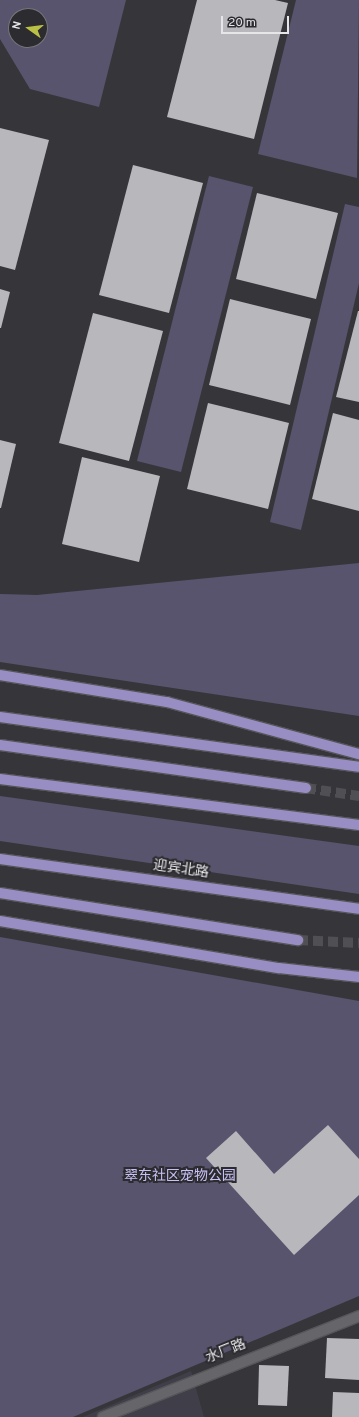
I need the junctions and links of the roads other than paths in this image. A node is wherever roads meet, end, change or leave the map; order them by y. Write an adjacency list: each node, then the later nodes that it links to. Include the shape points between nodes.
1 (0, 675): 4 (main road, via 167,702)
2 (0, 717): 5 (main road)
3 (0, 745): 7 (main road)
4 (359, 754)
5 (359, 768)
6 (0, 779): 8 (main road)
7 (306, 788)
8 (359, 825)
9 (0, 859): 10 (main road, 迎宾北路)
10 (238, 892): 12 (main road, 迎宾北路); 13 (main road)
11 (0, 893): 15 (main road)
12 (359, 909)
13 (359, 916)
14 (0, 921): 16 (main road, via 279,968)
15 (298, 940)
16 (359, 977)
17 (359, 1316): 18 (lane, 水厂路)
18 (103, 1417)

